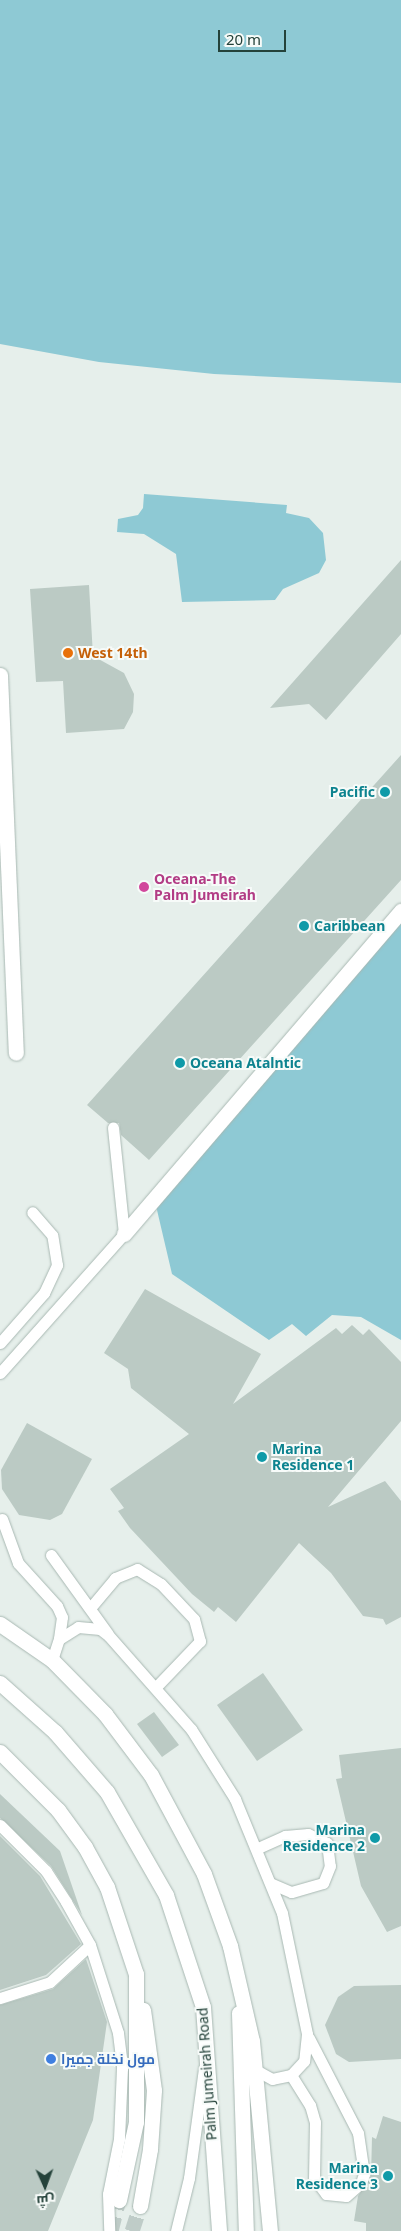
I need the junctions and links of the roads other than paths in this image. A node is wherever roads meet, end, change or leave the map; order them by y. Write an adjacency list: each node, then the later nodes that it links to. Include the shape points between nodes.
1 (0, 675): 3 (street)
2 (401, 912): 6 (street)
3 (16, 1052)
4 (113, 1128): 6 (lane)
5 (32, 1212): 7 (lane, via 52,1235 57,1265 44,1293)
6 (124, 1234): 8 (lane)
7 (0, 1343)
8 (0, 1373)
9 (2, 1519): 14 (lane, via 18,1563 58,1606 62,1617)
10 (51, 1556): 11 (lane)
11 (92, 1607): 13 (lane); 17 (lane, via 115,1578 137,1569 161,1584 194,1620 200,1641)
12 (0, 1624): 15 (street)
13 (109, 1636): 14 (lane, via 100,1630 78,1627); 17 (lane)
14 (59, 1639): 15 (lane)
15 (52, 1660): 24 (street, via 105,1714 170,1807 211,1892)
16 (0, 1684): 27 (street, Palm Jumeirah Road, via 82,1761 149,1859 193,1969)
17 (157, 1686): 20 (lane, via 214,1764)
18 (0, 1752): 23 (street, via 58,1810 85,1847 107,1888)
19 (0, 1825): 22 (lane, via 46,1871)
20 (258, 1848): 21 (lane); 21 (lane, via 285,1836 308,1834 327,1843 330,1866 323,1883 291,1892)
21 (272, 1884): 26 (lane, via 292,1953)
22 (90, 1945): 25 (lane, via 50,1982); 32 (lane, via 118,2033 122,2068 119,2139 108,2194)
23 (136, 1974): 30 (street, via 136,2122); 31 (street, via 154,2090 150,2149)
24 (239, 1983): 28 (street); 35 (street)
25 (0, 1998)
26 (307, 2034): 29 (lane, via 304,2061); 29 (lane, via 358,2133 364,2174 361,2183 346,2196 326,2194 314,2178 315,2122 310,2105)
27 (208, 2046): 33 (lane, via 189,2178); 34 (street, Palm Jumeirah Road)
28 (256, 2070): 29 (lane, via 272,2079); 36 (street)
29 (291, 2076)
30 (119, 2200)
31 (140, 2206)
32 (109, 2231)
33 (176, 2231)
34 (218, 2231)
35 (246, 2231)
36 (270, 2231)

